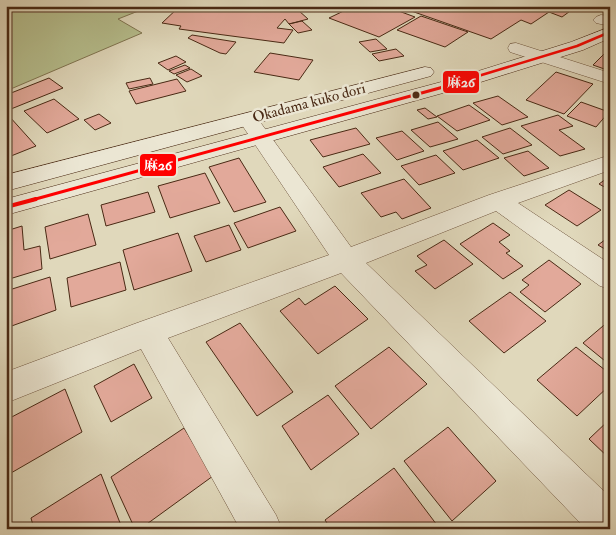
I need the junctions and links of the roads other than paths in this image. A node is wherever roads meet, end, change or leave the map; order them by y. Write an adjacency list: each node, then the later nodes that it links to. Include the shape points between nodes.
1 (607, 22): 2 (main road, Okadama kuko dori); 3 (main road, Okadama kuko dori, via 577,46)
2 (516, 48): 3 (main road); 5 (main road, Okadama kuko dori)
3 (543, 56): 4 (main road); 5 (main road, Okadama kuko dori, via 462,82)
4 (610, 79)
5 (255, 128): 7 (main road, Okadama kuko dori); 9 (main road, Okadama kuko dori); 10 (main road)
6 (610, 162): 8 (main road)
7 (6, 183)
8 (498, 201): 10 (main road); 11 (main road)
9 (6, 207)
10 (346, 260): 12 (main road); 14 (main road)
11 (610, 278)
12 (148, 332): 13 (main road); 15 (main road)
13 (6, 388)
14 (610, 525)
15 (261, 528)

